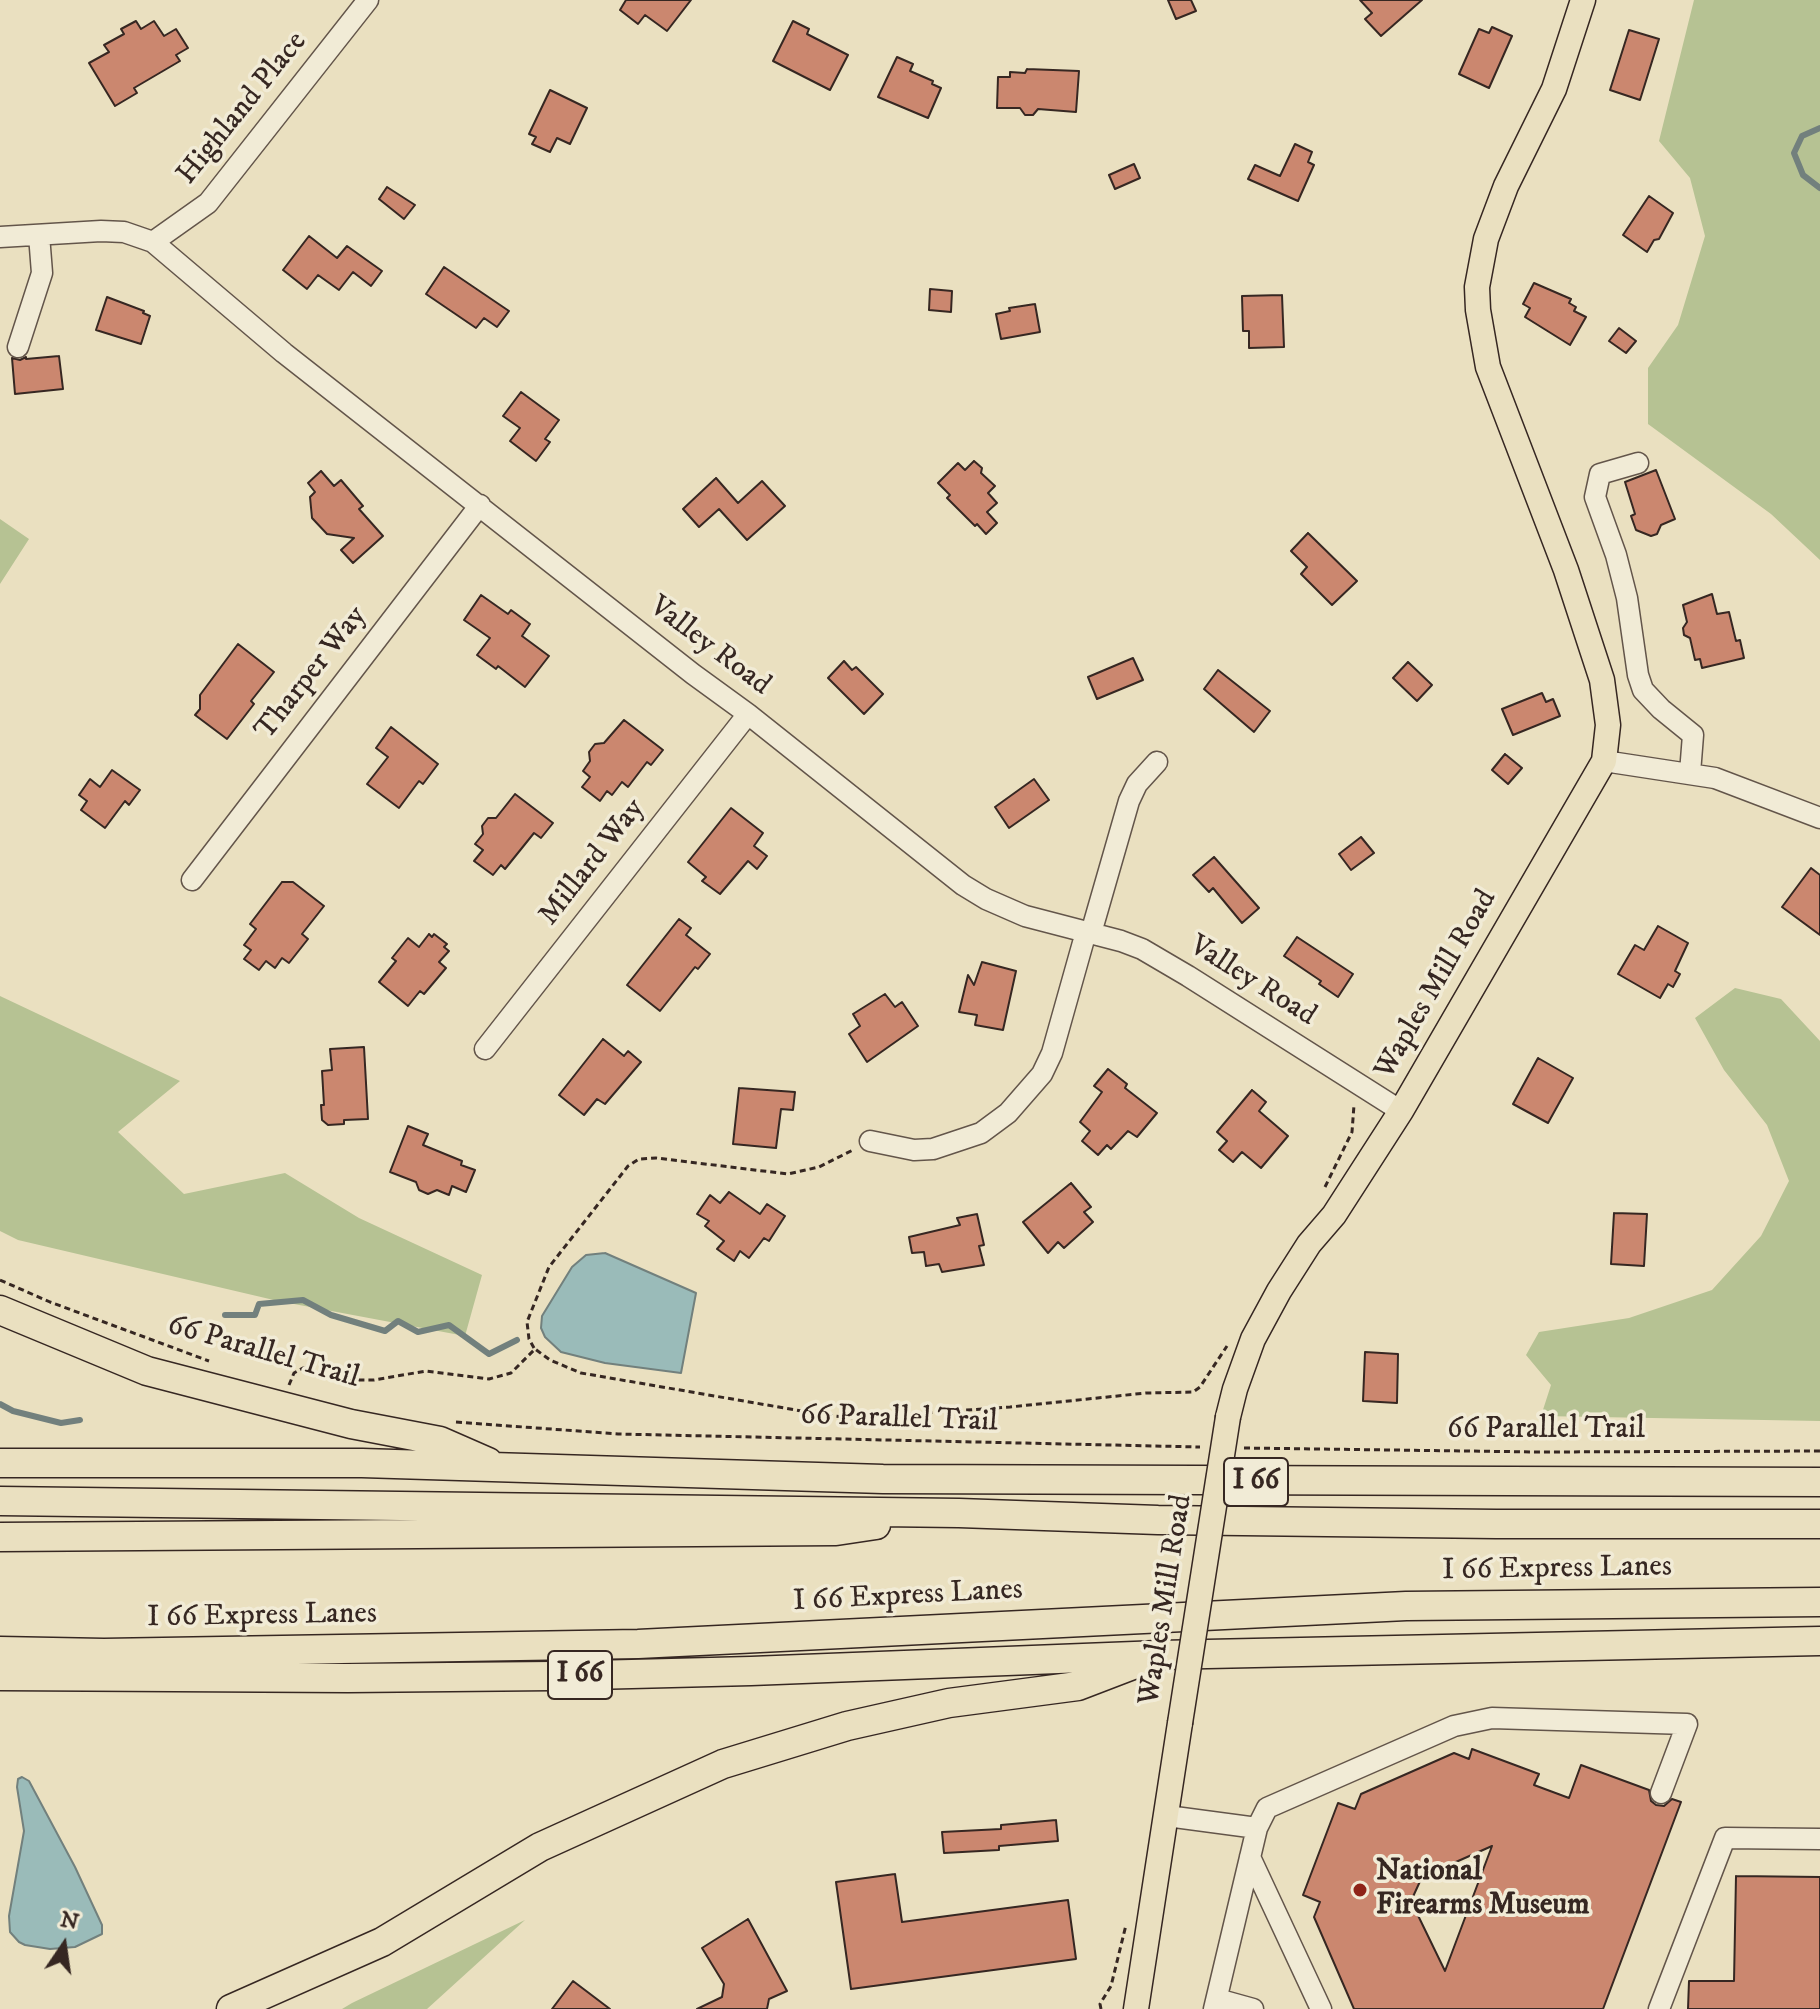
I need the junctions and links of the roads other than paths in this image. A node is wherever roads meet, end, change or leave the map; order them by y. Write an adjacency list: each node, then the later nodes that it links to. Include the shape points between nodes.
1 (368, 0): 5 (street, Highland Place, via 208,203)
2 (1583, 0): 10 (main road, Waples Mill Road, via 1554,89 1486,239 1477,287 1488,367 1602,680 1608,725)
3 (39, 235): 4 (street, Valley Road); 5 (street, Valley Road, via 124,232); 6 (street, via 42,273)
4 (0, 237)
5 (153, 242): 8 (street, Valley Road, via 284,353)
6 (18, 347)
7 (1638, 463): 12 (street, via 1600,474 1595,497 1627,598 1643,690 1693,735)
8 (480, 505): 9 (street, Valley Road); 14 (street, Tharper Way)
9 (748, 714): 15 (street, Valley Road, via 963,885 1025,916); 16 (street, Millard Way)
10 (1604, 761): 12 (street); 17 (main road, Waples Mill Road)
11 (1157, 762): 15 (street, via 1129,801)
12 (1690, 773): 13 (street, via 1747,788)
13 (1820, 818)
14 (192, 880)
15 (1089, 932): 17 (street, Valley Road, via 1142,949); 18 (street, via 1052,1053 1042,1074 1008,1113 981,1133 933,1149)
16 (485, 1049)
17 (1401, 1111): 35 (main road, Waples Mill Road, bridge, via 1279,1291 1253,1339 1235,1389)
18 (870, 1141)
19 (0, 1310): 21 (highway, via 147,1371 351,1424 440,1441)
20 (0, 1463): 21 (highway, I 66, via 362,1463)
21 (504, 1469): 22 (highway, I 66, via 899,1479)
22 (1820, 1482)
23 (0, 1501): 24 (highway, I 66 Express Lanes)
24 (959, 1513): 25 (highway, I 66 Express Lanes, via 1158,1520); 26 (highway, via 836,1531)
25 (1820, 1524)
26 (0, 1537)
27 (1820, 1602): 31 (highway, I 66 Express Lanes, via 1406,1606 638,1644)
28 (0, 1631): 31 (highway)
29 (1820, 1641): 32 (highway, I 66)
30 (0, 1651): 31 (highway, I 66 Express Lanes)
31 (104, 1653)
32 (1160, 1655): 33 (highway, I 66, via 567,1675); 39 (highway, via 1078,1686 934,1706 723,1764 540,1847)
33 (0, 1676)
34 (1661, 1793): 36 (street, via 1687,1724 1492,1718 1454,1726 1267,1808)
35 (1167, 1816): 36 (street); 43 (main road, Waples Mill Road)
36 (1257, 1828): 38 (street)
37 (1820, 1839): 46 (street, via 1725,1838)
38 (1250, 1857): 40 (street); 45 (street)
39 (382, 1942): 41 (highway); 42 (highway)
40 (1216, 2004): 44 (street)
41 (231, 2009)
42 (256, 2009)
43 (1136, 2009)
44 (1253, 2009)
45 (1321, 2009)
46 (1659, 2009)

